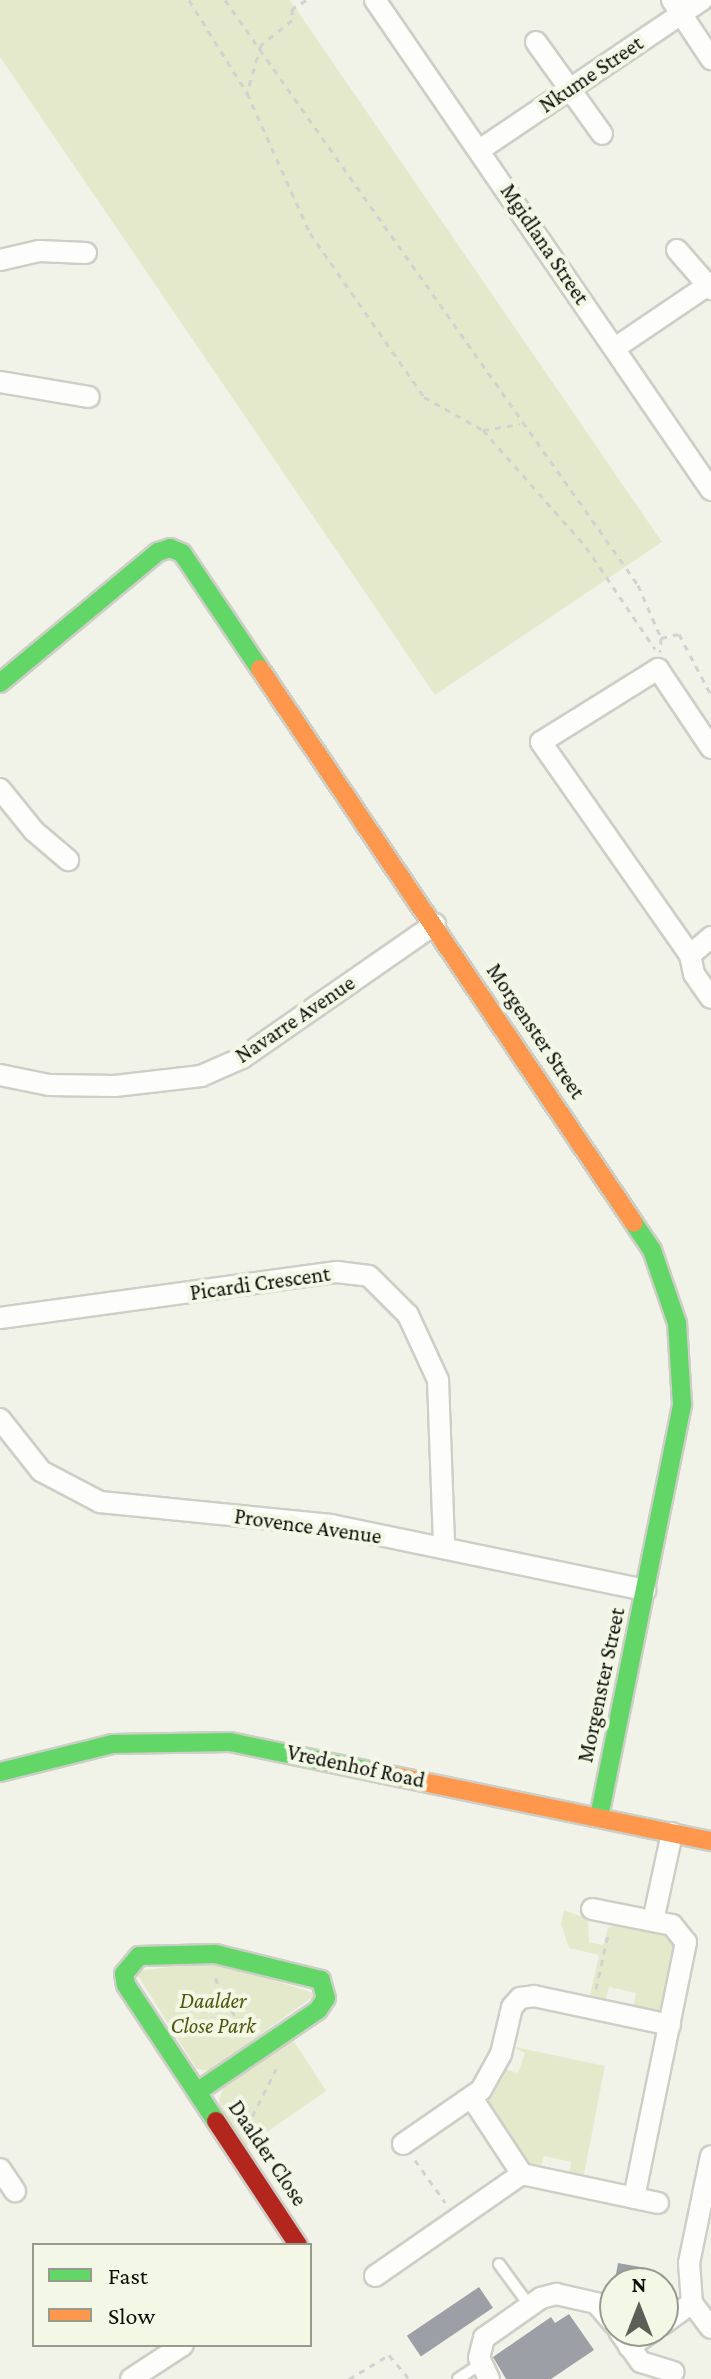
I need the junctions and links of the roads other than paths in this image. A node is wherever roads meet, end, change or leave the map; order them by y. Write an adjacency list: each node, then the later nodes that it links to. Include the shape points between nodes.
1 (375, 0): 8 (street, Mgidlana Street)
2 (702, 0): 3 (street, Nkume Street)
3 (677, 7): 5 (street); 6 (street, Nkume Street)
4 (536, 42): 6 (street)
5 (711, 59)
6 (570, 89): 7 (street); 8 (street, Nkume Street)
7 (602, 134)
8 (481, 149): 13 (street, Mgidlana Street)
9 (677, 250): 12 (street)
10 (86, 253): 11 (street, via 39,251)
11 (0, 260)
12 (710, 285): 13 (street)
13 (615, 348): 16 (street, Mgidlana Street)
14 (0, 382): 15 (street)
15 (89, 397)
16 (711, 490)
17 (0, 683): 21 (street, Morgenster Street, via 158,552 179,551)
18 (711, 748): 23 (street, via 658,669 541,742)
19 (0, 789): 20 (street, via 34,831)
20 (68, 860)
21 (435, 924): 25 (street, Navarre Avenue, via 242,1058 201,1076 115,1086 49,1085); 29 (street, Morgenster Street, via 639,1228 671,1297 681,1350 682,1404)
22 (711, 937): 23 (street)
23 (690, 955): 24 (street, via 694,974)
24 (711, 998)
25 (0, 1075)
26 (0, 1318): 28 (street, Picardi Crescent, via 337,1272 369,1276 408,1315 438,1380)
27 (0, 1419): 28 (street, Provence Avenue, via 41,1471 100,1502 331,1525)
28 (444, 1547): 29 (street, Provence Avenue)
29 (645, 1590): 31 (street, Morgenster Street)
30 (0, 1772): 31 (street, Vredenhof Road, via 112,1744 230,1742)
31 (599, 1817): 32 (street, Vredenhof Road)
32 (672, 1833): 33 (street, Vredenhof Road); 35 (street)
33 (711, 1841)
34 (592, 1909): 35 (street)
35 (653, 1921): 36 (street, via 676,1927 686,1942)
36 (670, 2025): 38 (street, via 520,1998 512,2007 501,2054); 44 (street)
37 (197, 2092): 37 (street, Daalder Close, via 126,1985 124,1974 139,1956 203,1954 316,1977 324,1985 323,2005); 47 (street, Daalder Close)
38 (472, 2098): 39 (street); 42 (street)
39 (403, 2144)
40 (711, 2156): 46 (street)
41 (0, 2169): 43 (street)
42 (522, 2174): 44 (street); 49 (street)
43 (15, 2191)
44 (634, 2198): 45 (street)
45 (658, 2203)
46 (705, 2212): 50 (street, via 689,2263)
47 (297, 2243)
48 (499, 2264): 51 (lane)
49 (375, 2276)
50 (692, 2303): 53 (street); 54 (street)
51 (529, 2305): 52 (street, via 562,2295); 57 (street, via 484,2338)
52 (599, 2306)
53 (679, 2312)
54 (711, 2328)
55 (180, 2347): 59 (street)
56 (630, 2347): 58 (street, via 641,2362)
57 (484, 2372): 60 (lane)
58 (674, 2372)
59 (131, 2379)
60 (458, 2379)

